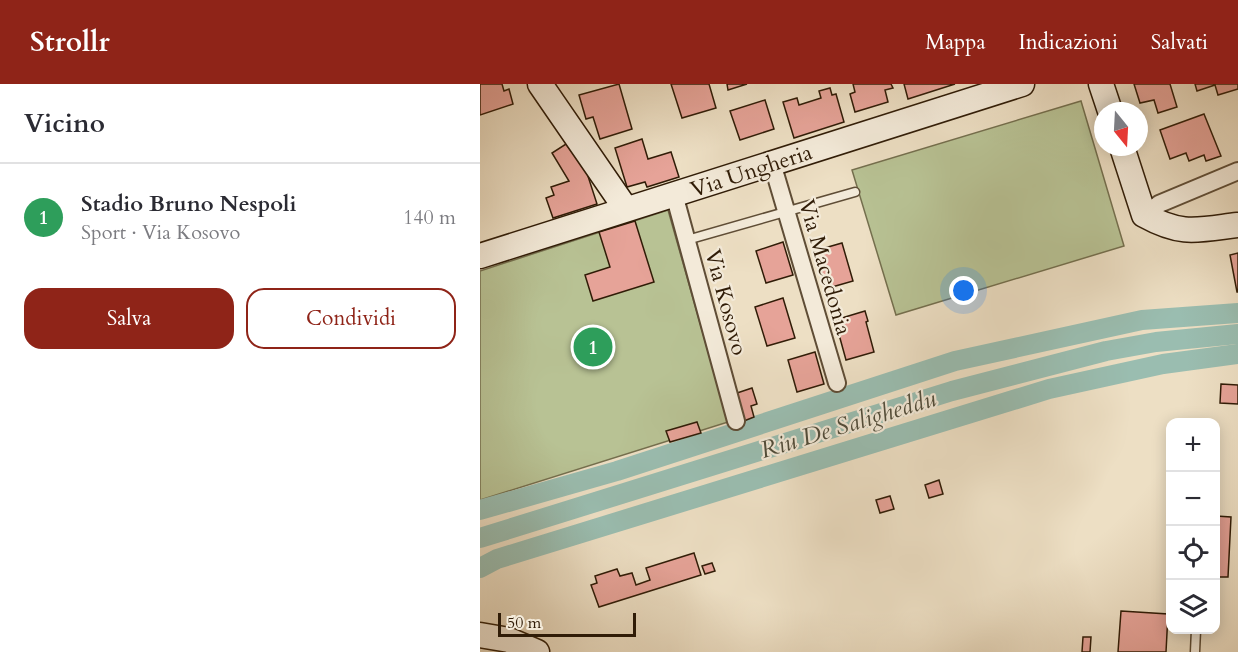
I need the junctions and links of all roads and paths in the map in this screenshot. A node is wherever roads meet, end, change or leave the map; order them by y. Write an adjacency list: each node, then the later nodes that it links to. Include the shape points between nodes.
1 (1022, 84): 6 (street, Via Ungheria)
2 (1101, 84): 4 (street)
3 (547, 86): 10 (street)
4 (1107, 102)
5 (1125, 156): 12 (street)
6 (771, 163): 9 (street, Via Ungheria); 11 (street, Via Macedonia)
7 (1238, 171): 12 (street)
8 (855, 192): 11 (lane)
9 (674, 194): 10 (street, Via Ungheria); 14 (street, Via Kosovo)
10 (626, 209): 15 (street, Via Ungheria)
11 (786, 211): 14 (lane); 16 (street, Via Macedonia)
12 (1144, 214): 13 (street, via 1167,228 1189,231)
13 (1238, 225)
14 (687, 240): 17 (street, Via Kosovo)
15 (480, 256)
16 (837, 383)
17 (736, 421)
18 (1196, 634): 21 (lane)
19 (480, 635): 20 (street, via 509,640)
20 (537, 652)
21 (1195, 652)

